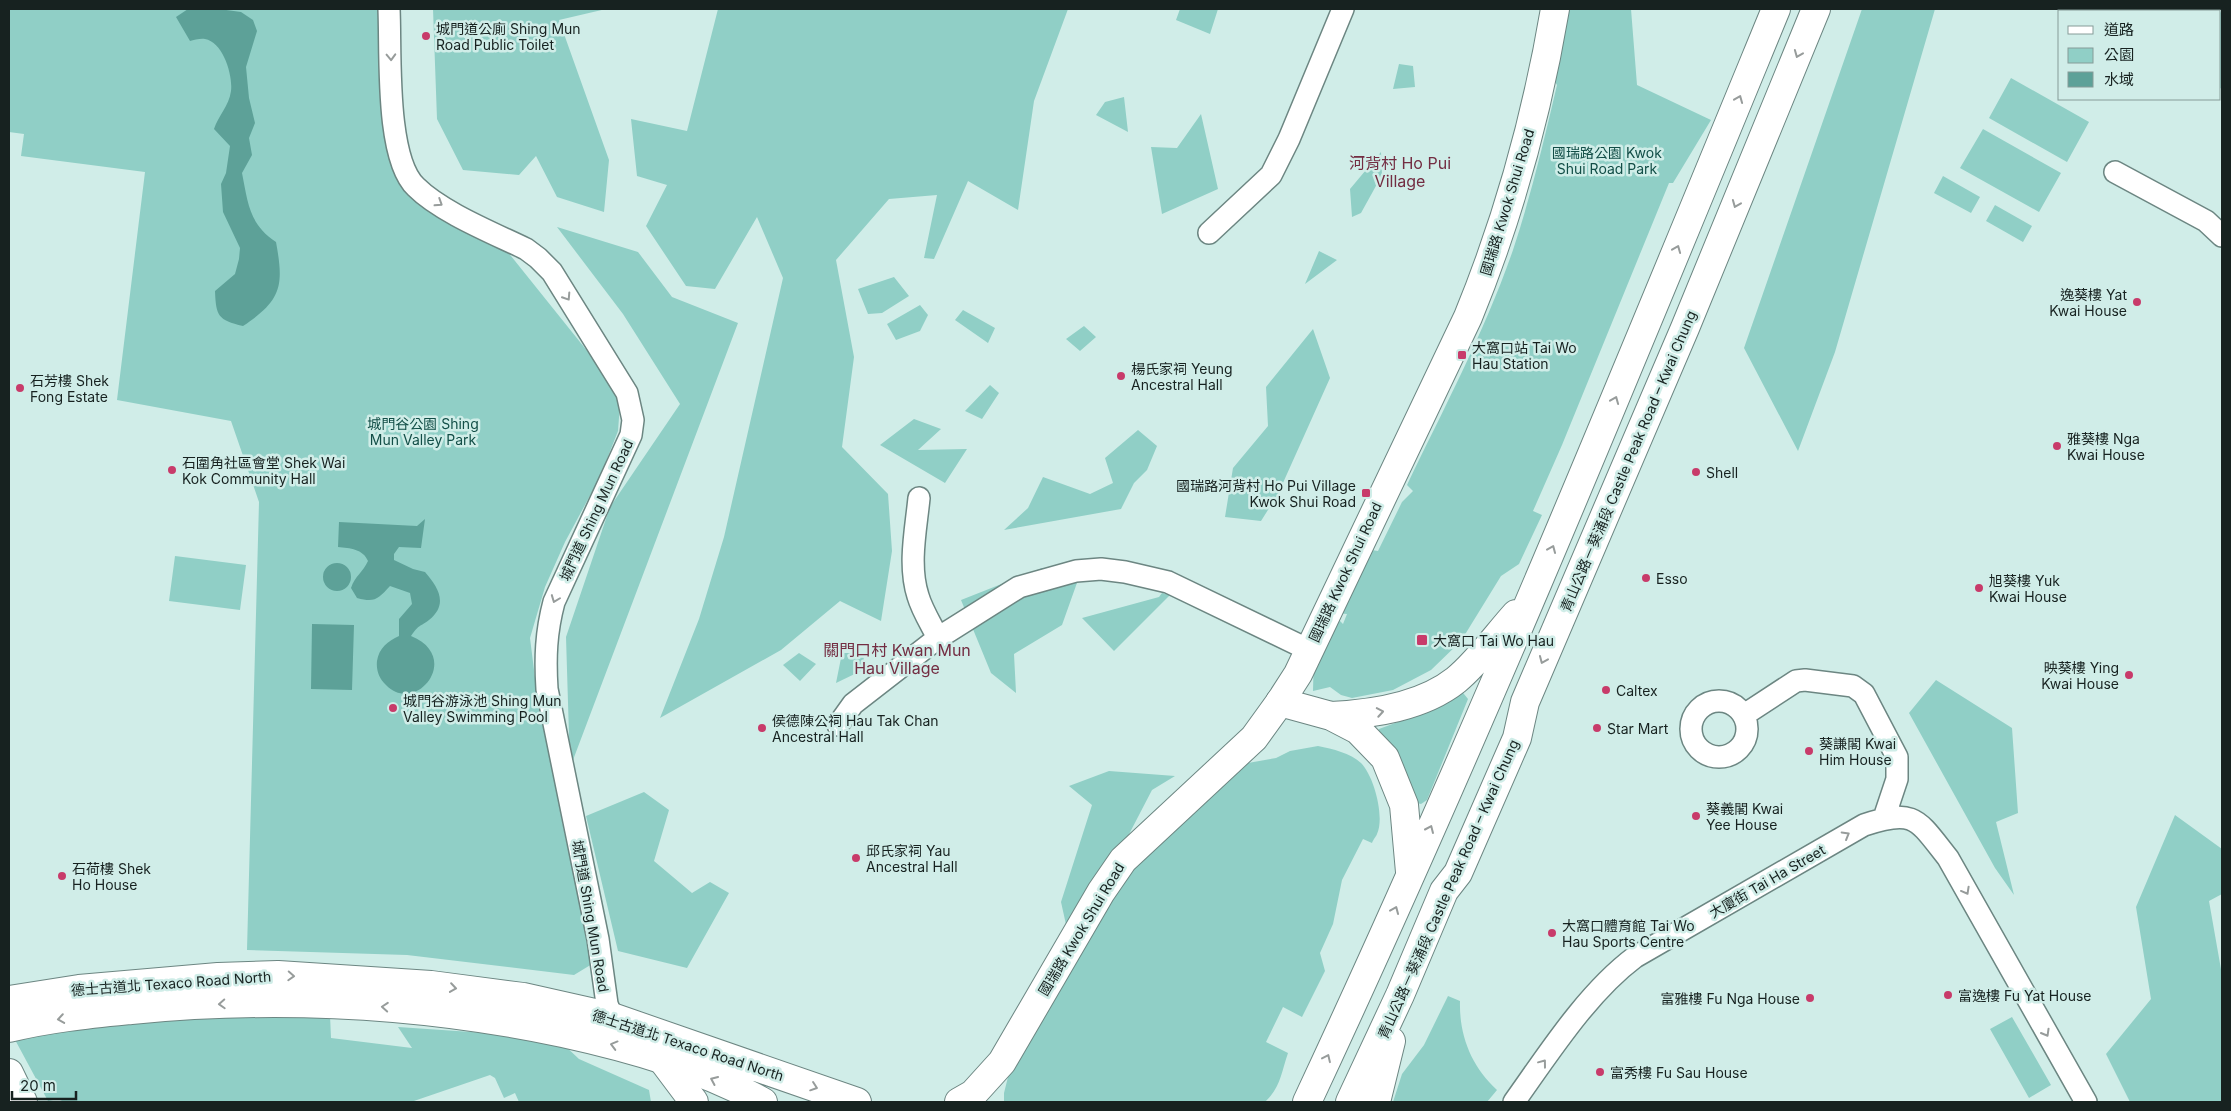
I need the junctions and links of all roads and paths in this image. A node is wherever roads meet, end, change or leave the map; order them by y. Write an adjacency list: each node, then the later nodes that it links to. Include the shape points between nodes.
1 (389, 9): 21 (street, 城門道 Shing Mun Road, one-way to 21, via 392,113 403,165 415,186 440,205 526,249 552,272 601,348 631,404 631,436 554,602 544,653 547,689 598,939 607,1004)
2 (1343, 9): 7 (street, via 1289,139 1270,175)
3 (1556, 9): 12 (main road, 國瑞路 Kwok Shui Road, via 1526,147 1492,258 1468,317)
4 (1776, 9): 10 (main road, one-way to 4)
5 (1816, 9): 19 (main road, 青山公路－葵涌段 Castle Peak Road – Kwai Chung, one-way to 19, via 1685,328 1525,702 1517,738 1458,873 1444,891)
6 (2115, 172): 8 (street, via 2206,221)
7 (1209, 233)
8 (2222, 236)
9 (919, 498): 11 (street, via 914,547 917,595)
10 (1533, 594): 15 (main road, one-way to 10, via 1384,712 1455,680); 18 (main road, one-way to 10)
11 (938, 638): 12 (street, via 1019,587 1076,571 1101,569 1168,582); 16 (street, via 853,704)
12 (1308, 650): 13 (main road, 國瑞路 Kwok Shui Road, via 1298,674)
13 (1280, 702): 15 (main road); 24 (main road, 國瑞路 Kwok Shui Road, via 1254,738 1123,860)
14 (1744, 715): 17 (street, via 1796,682 1805,680 1859,689 1897,757 1897,779)
15 (1331, 716): 18 (main road, via 1358,730 1385,758 1404,805)
16 (838, 725)
17 (1884, 818): 35 (street, 大廈街 Tai Ha Street, one-way to 17, via 1595,993 1635,957 1864,825); 36 (street, 大廈街 Tai Ha Street, one-way to 36, via 1900,815 1914,820 1948,858)
18 (1410, 874): 32 (main road, one-way to 18)
19 (1400, 995): 33 (main road, 青山公路－葵涌段 Castle Peak Road – Kwai Chung); 34 (main road)
20 (9, 1000): 21 (main road, 德士古道北 Texaco Road North, one-way to 21, via 142,982 278,976 432,984 523,997)
21 (612, 1016): 29 (main road, 德士古道北 Texaco Road North, one-way to 29)
22 (9, 1028): 23 (main road, 德士古道北 Texaco Road North, one-way to 22, via 587,1038 496,1020 386,1007 311,1003 174,1006 90,1014)
23 (661, 1058): 27 (main road); 28 (main road, 德士古道北 Texaco Road North, one-way to 23)
24 (1002, 1062): 30 (main road, 國瑞路 Kwok Shui Road, via 974,1094); 31 (main road, 國瑞路 Kwok Shui Road, via 995,1083)
25 (9, 1073): 26 (main road)
26 (23, 1102)
27 (694, 1102)
28 (763, 1102)
29 (856, 1102)
30 (958, 1102)
31 (995, 1102)
32 (1307, 1102)
33 (1350, 1102)
34 (1376, 1102)
35 (1514, 1102)
36 (2086, 1102)

